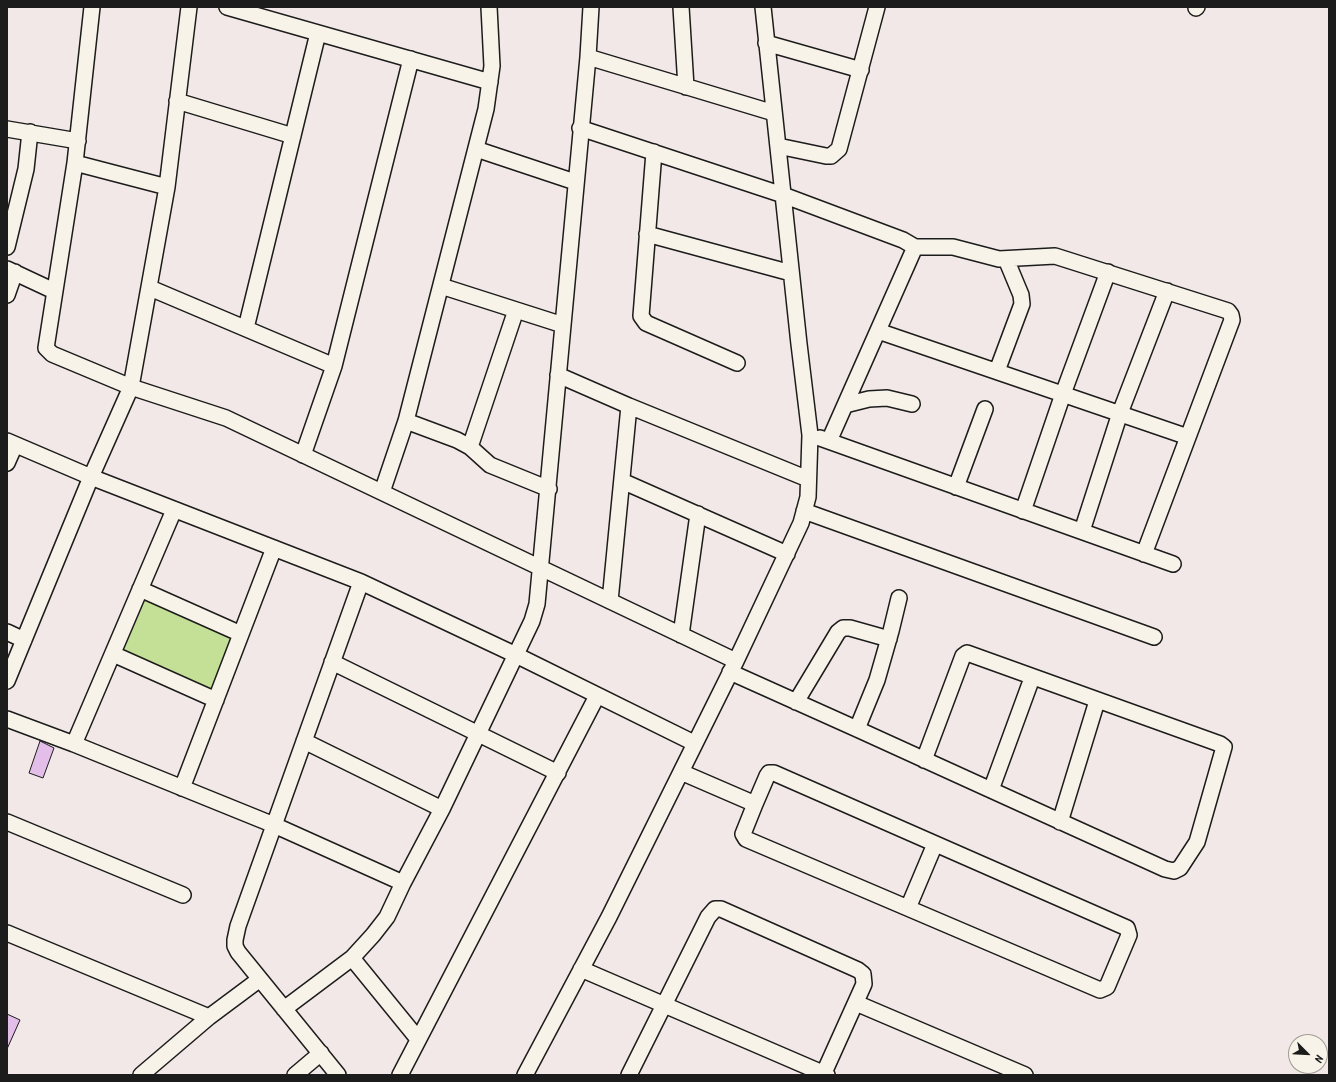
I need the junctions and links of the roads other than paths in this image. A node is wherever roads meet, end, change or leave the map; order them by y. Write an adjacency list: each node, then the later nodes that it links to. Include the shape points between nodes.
1 (92, 7): 22 (street)
2 (189, 7): 16 (street)
3 (227, 7): 9 (street)
4 (489, 7): 14 (street, via 492,66)
5 (591, 7): 11 (street)
6 (681, 7): 15 (street)
7 (763, 7): 10 (street)
8 (878, 7): 13 (street)
9 (318, 33): 12 (street); 21 (street)
10 (766, 43): 13 (street); 17 (street)
11 (588, 57): 15 (street); 18 (street)
12 (411, 59): 14 (street); 47 (street)
13 (861, 70): 23 (street, via 836,154 826,156)
14 (490, 82): 24 (street)
15 (686, 87): 17 (street)
16 (177, 101): 21 (street); 28 (street)
17 (774, 113): 23 (street)
18 (580, 128): 25 (street); 27 (street)
19 (7, 129): 20 (street)
20 (30, 132): 22 (street); 31 (street, via 26,169)
21 (293, 136): 44 (street)
22 (78, 141): 26 (street)
23 (778, 146): 29 (street)
24 (476, 149): 27 (street); 37 (street)
25 (654, 152): 29 (street); 30 (street)
26 (75, 163): 28 (street); 39 (street)
27 (575, 182): 43 (street)
28 (167, 187): 38 (street)
29 (783, 195): 32 (street); 36 (street)
30 (647, 234): 36 (street); 46 (street, via 641,316 643,321)
31 (7, 247)
32 (916, 247): 33 (street, via 953,247); 45 (street)
33 (1006, 259): 35 (street, via 1055,256); 48 (street, via 1021,295 1022,304)
34 (11, 270): 39 (street); 41 (street)
35 (1108, 272): 40 (street); 51 (street)
36 (791, 273): 58 (street)
37 (441, 286): 42 (street); 57 (street)
38 (150, 288): 44 (street); 50 (street)
39 (54, 291): 50 (street, via 46,343 48,352)
40 (1167, 292): 56 (street); 59 (street, via 1228,311 1232,320)
41 (7, 295)
42 (516, 310): 43 (street); 62 (street)
43 (563, 325): 49 (street)
44 (246, 328): 47 (street)
45 (878, 331): 48 (street); 53 (street)
46 (737, 363)
47 (334, 366): 63 (street)
48 (997, 371): 51 (street)
49 (558, 375): 54 (street); 69 (street)
50 (131, 387): 63 (street, via 226,418); 65 (street)
51 (1063, 394): 56 (street); 73 (street)
52 (912, 404): 53 (street, via 887,398)
53 (845, 405): 60 (street)
54 (629, 406): 66 (street); 67 (street)
55 (985, 409): 68 (street)
56 (1120, 413): 59 (street); 75 (street)
57 (406, 421): 62 (street); 70 (street)
58 (810, 435): 60 (street); 66 (street)
59 (1188, 437): 78 (street)
60 (829, 441): 68 (street)
61 (11, 443): 64 (street); 65 (street)
62 (470, 447): 69 (street, via 490,465)
63 (303, 455): 70 (street)
64 (7, 463)
65 (91, 477): 71 (street); 90 (street)
66 (808, 479): 72 (street, via 808,497)
67 (622, 481): 74 (street); 84 (street)
68 (956, 487): 73 (street)
69 (548, 489): 80 (street)
70 (382, 492): 80 (street)
71 (174, 510): 76 (street); 82 (street)
72 (804, 511): 77 (street); 88 (street)
73 (1023, 511): 75 (street)
74 (698, 514): 77 (street); 87 (street)
75 (1082, 531): 78 (street)
76 (274, 548): 81 (street); 86 (street)
77 (787, 554): 94 (street)
78 (1144, 554): 79 (street)
79 (1173, 564)
80 (542, 568): 84 (street); 92 (street, via 535,615)
81 (361, 582): 92 (street); 93 (street)
82 (140, 589): 86 (street); 91 (street)
83 (899, 598): 89 (street)
84 (610, 601): 87 (street)
85 (7, 632): 90 (street)
86 (241, 634): 98 (street)
87 (681, 635): 94 (street)
88 (1154, 637)
89 (889, 639): 100 (street, via 843,628 838,632); 102 (street, via 877,680)
90 (24, 640): 96 (street)
91 (113, 654): 98 (street); 106 (street)
92 (516, 655): 97 (street); 103 (street)
93 (332, 662): 103 (street); 104 (street)
94 (733, 667): 100 (street); 105 (street)
95 (1032, 678): 99 (street); 107 (street, via 965,654); 111 (street)
96 (7, 681)
97 (597, 696): 105 (street); 109 (street)
98 (216, 700): 110 (street)
99 (1098, 701): 115 (street); 115 (street, via 1224,747 1202,830 1190,854 1180,868 1174,871)
100 (796, 702): 102 (street)
101 (7, 719): 106 (street)
102 (857, 729): 107 (street)
103 (478, 734): 109 (street); 113 (street)
104 (304, 741): 113 (street); 116 (street)
105 (694, 742): 108 (street)
106 (74, 744): 110 (street)
107 (924, 760): 111 (street)
108 (681, 772): 112 (street); 123 (street)
109 (558, 773): 129 (street)
110 (182, 788): 116 (street)
111 (990, 790): 115 (street)
112 (755, 804): 117 (street, via 767,776 774,773); 120 (street, via 743,834 746,839)
113 (442, 809): 118 (street)
114 (7, 822): 119 (street)
115 (1060, 822)
116 (274, 826): 118 (street); 124 (street, via 235,940 238,952)
117 (935, 844): 120 (street); 120 (street, via 1127,928 1129,935 1107,987 1100,990)
118 (403, 883): 122 (street, via 380,927)
119 (183, 895)
120 (908, 908)
121 (8, 935): 128 (street)
122 (352, 958): 127 (street); 129 (street)
123 (581, 970): 126 (street); 135 (street)
124 (260, 979): 127 (street); 128 (street)
125 (856, 1003): 126 (street, via 864,984 863,974 858,970 721,909 715,909 708,917); 137 (street); 138 (street)
126 (663, 1005): 136 (street); 137 (street)
127 (284, 1009): 130 (street)
128 (210, 1017): 131 (street)
129 (418, 1039): 134 (street)
130 (320, 1053): 132 (street); 133 (street)
131 (141, 1075)
132 (295, 1075)
133 (338, 1075)
134 (400, 1075)
135 (525, 1075)
136 (629, 1075)
137 (825, 1075)
138 (1025, 1075)

